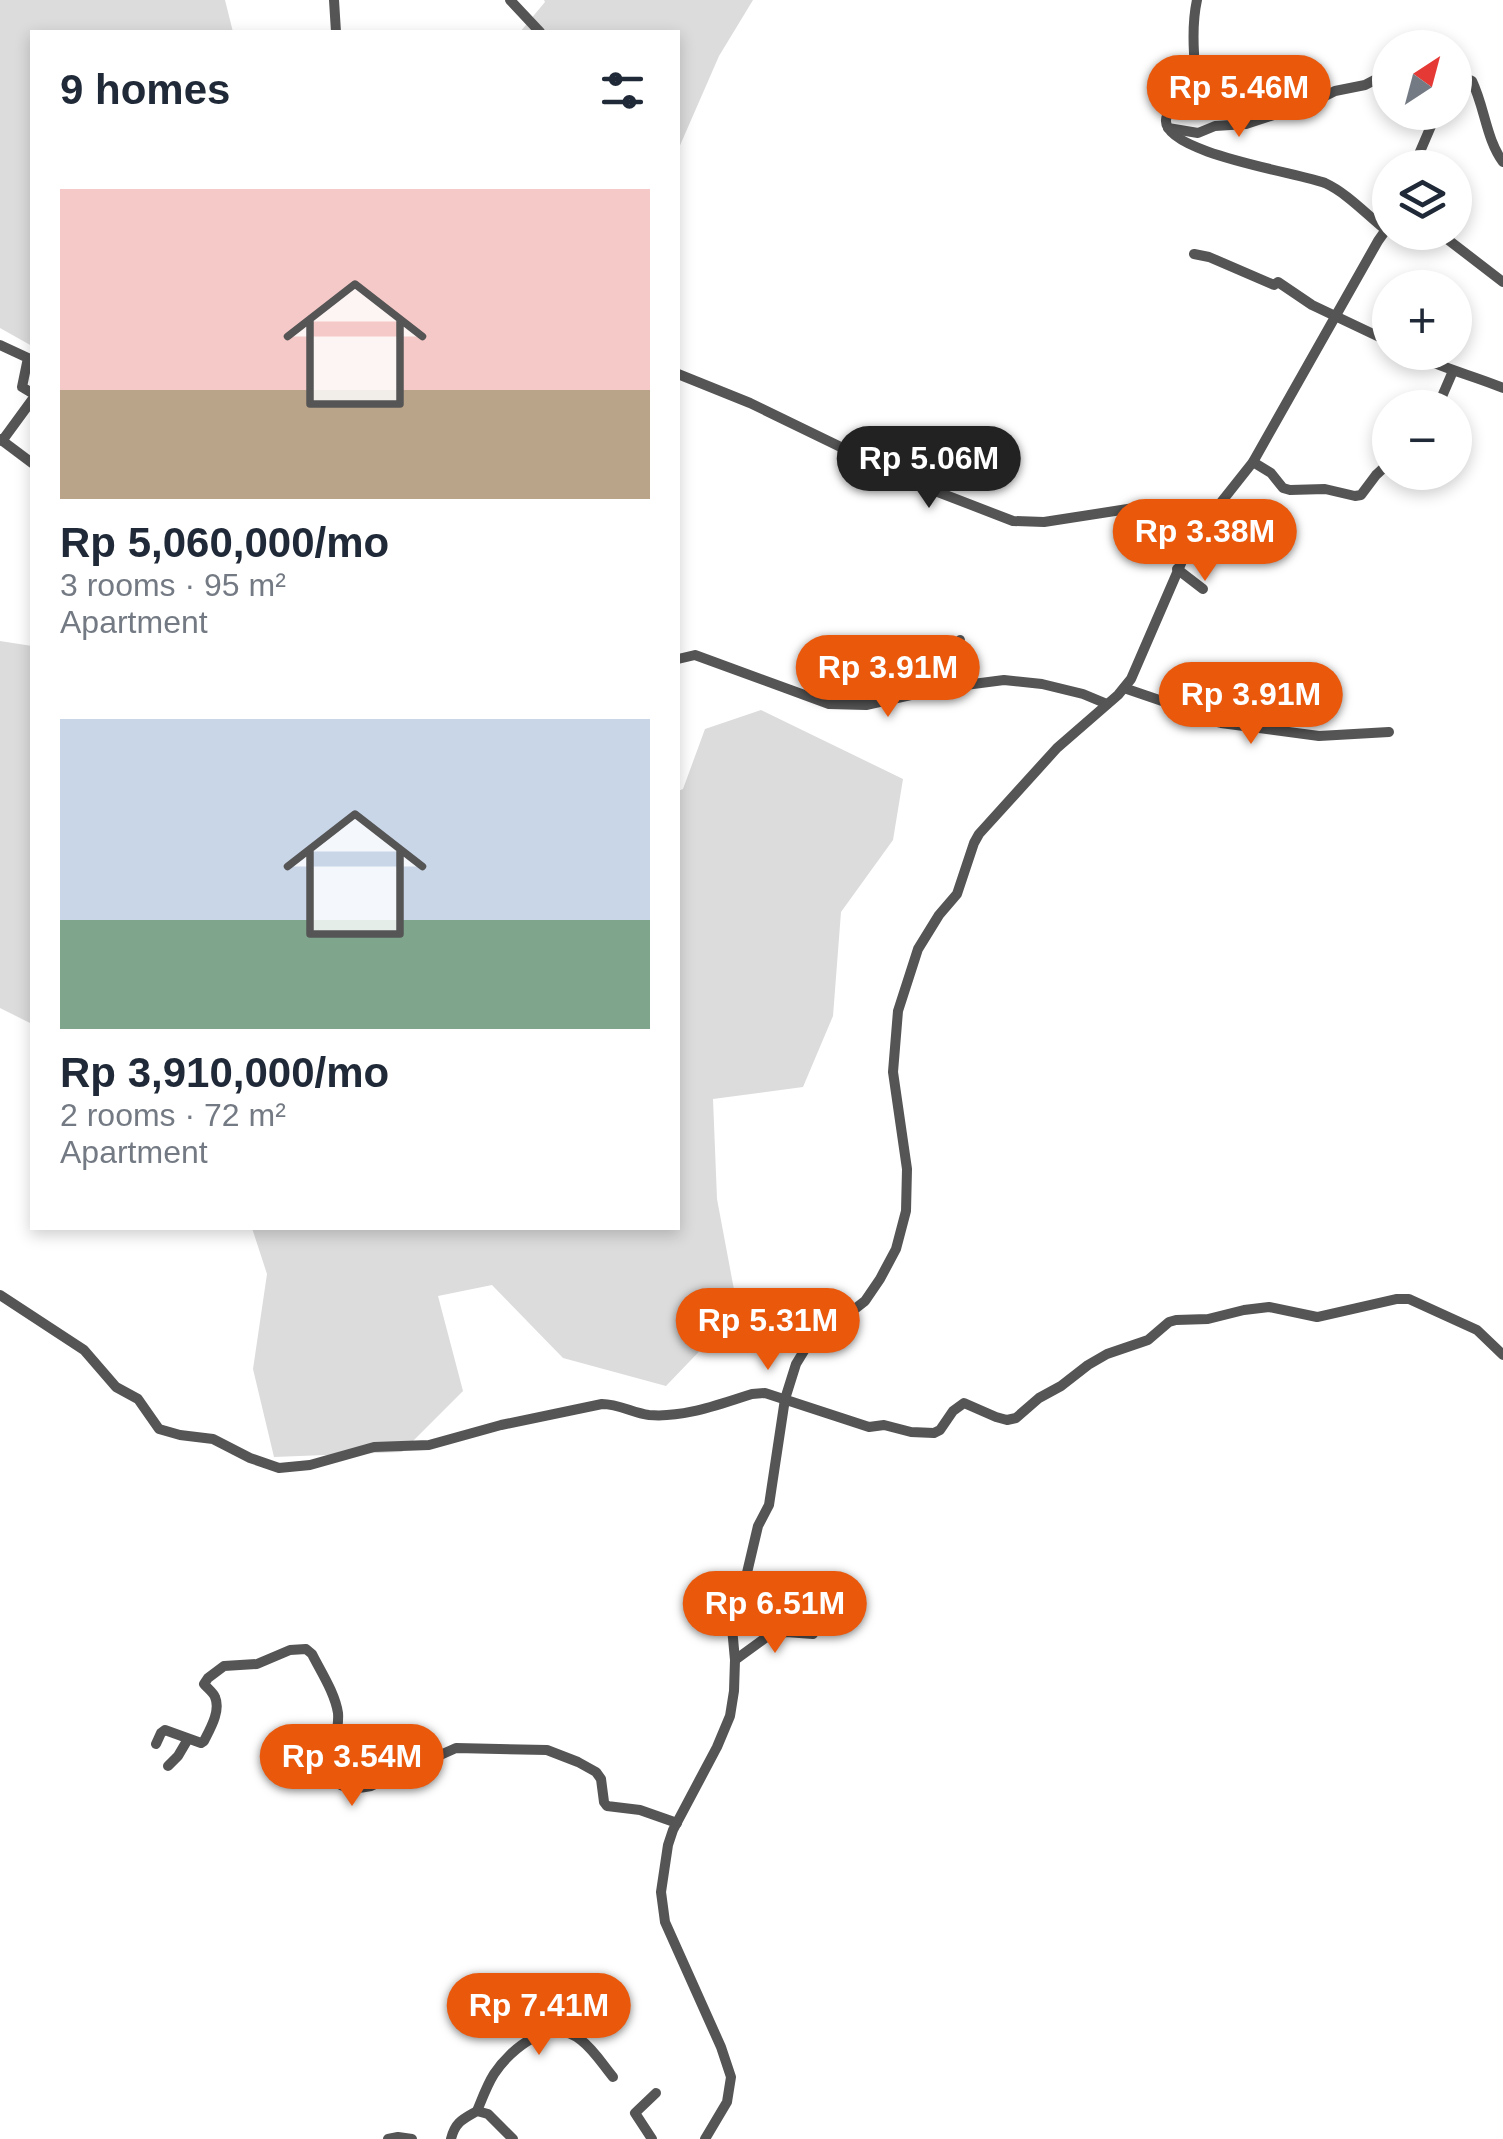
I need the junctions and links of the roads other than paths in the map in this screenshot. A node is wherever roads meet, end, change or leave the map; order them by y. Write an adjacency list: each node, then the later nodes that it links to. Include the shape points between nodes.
1 (334, 0): 4 (street)
2 (510, 0): 5 (street)
3 (1197, 0): 8 (street, via 1194,78 1168,114)
4 (336, 30)
5 (538, 30)
6 (1372, 81): 8 (street, via 1246,124 1198,133)
7 (1472, 82): 9 (street)
8 (1168, 128): 10 (street, via 1210,152 1329,185)
9 (1503, 162)
10 (1372, 216)
11 (1374, 250): 15 (street)
12 (1461, 250): 14 (street)
13 (1194, 254): 15 (street, via 1278,282)
14 (1503, 282)
15 (1335, 315): 16 (street); 26 (street)
16 (1372, 333)
17 (0, 345): 22 (street, via 28,358 22,386)
18 (1454, 371): 20 (street); 21 (street)
19 (680, 375): 28 (street, via 1013,521 1134,508)
20 (1503, 388)
21 (1445, 390)
22 (30, 394)
23 (30, 399): 24 (street)
24 (1, 440): 25 (street)
25 (30, 462)
26 (1252, 462): 27 (street, via 1290,490 1355,496); 28 (street)
27 (1372, 480)
28 (1211, 515): 29 (street)
29 (1186, 552): 30 (street, via 1208,564); 31 (street)
30 (1219, 555)
31 (1177, 570): 32 (street); 36 (street)
32 (1203, 589)
33 (960, 640): 35 (street)
34 (680, 659): 35 (street, via 695,655 829,704 866,705)
35 (942, 688): 37 (street, via 1004,680)
36 (1124, 688): 37 (street); 38 (street, via 1178,713 1221,723 1318,736)
37 (1107, 704): 41 (street, via 1057,748 980,834 957,894 918,949 894,1047 907,1169 896,1249 866,1301 818,1328)
38 (1390, 732)
39 (0, 1295): 41 (street, via 84,1350 159,1428 213,1439 279,1468 374,1447 430,1445 602,1404 678,1415 752,1394)
40 (1503, 1355): 41 (street, via 1477,1330 1396,1299 1317,1317 1269,1308 1169,1322 1148,1340 1088,1365 1016,1418 964,1404 928,1434 869,1427)
41 (785, 1398): 43 (street, via 769,1505 730,1606)
42 (813, 1634): 43 (street, via 768,1636)
43 (735, 1660): 47 (street, via 730,1716)
44 (188, 1739): 45 (street, via 163,1730); 46 (street); 47 (street, via 206,1739 216,1700 204,1684 220,1668 306,1649 337,1711 332,1770 343,1786 370,1786 456,1748 547,1750 596,1772 607,1806)
45 (156, 1744)
46 (168, 1766)
47 (677, 1823): 56 (street, via 663,1870 664,1922 732,2077 727,2102)
48 (613, 2077): 50 (street, via 581,2040 556,2030 510,2055)
49 (656, 2093): 55 (street, via 635,2113)
50 (477, 2111): 53 (street, via 456,2124); 54 (street)
51 (388, 2139): 52 (street)
52 (412, 2139)
53 (451, 2139)
54 (513, 2139)
55 (652, 2139)
56 (705, 2139)

